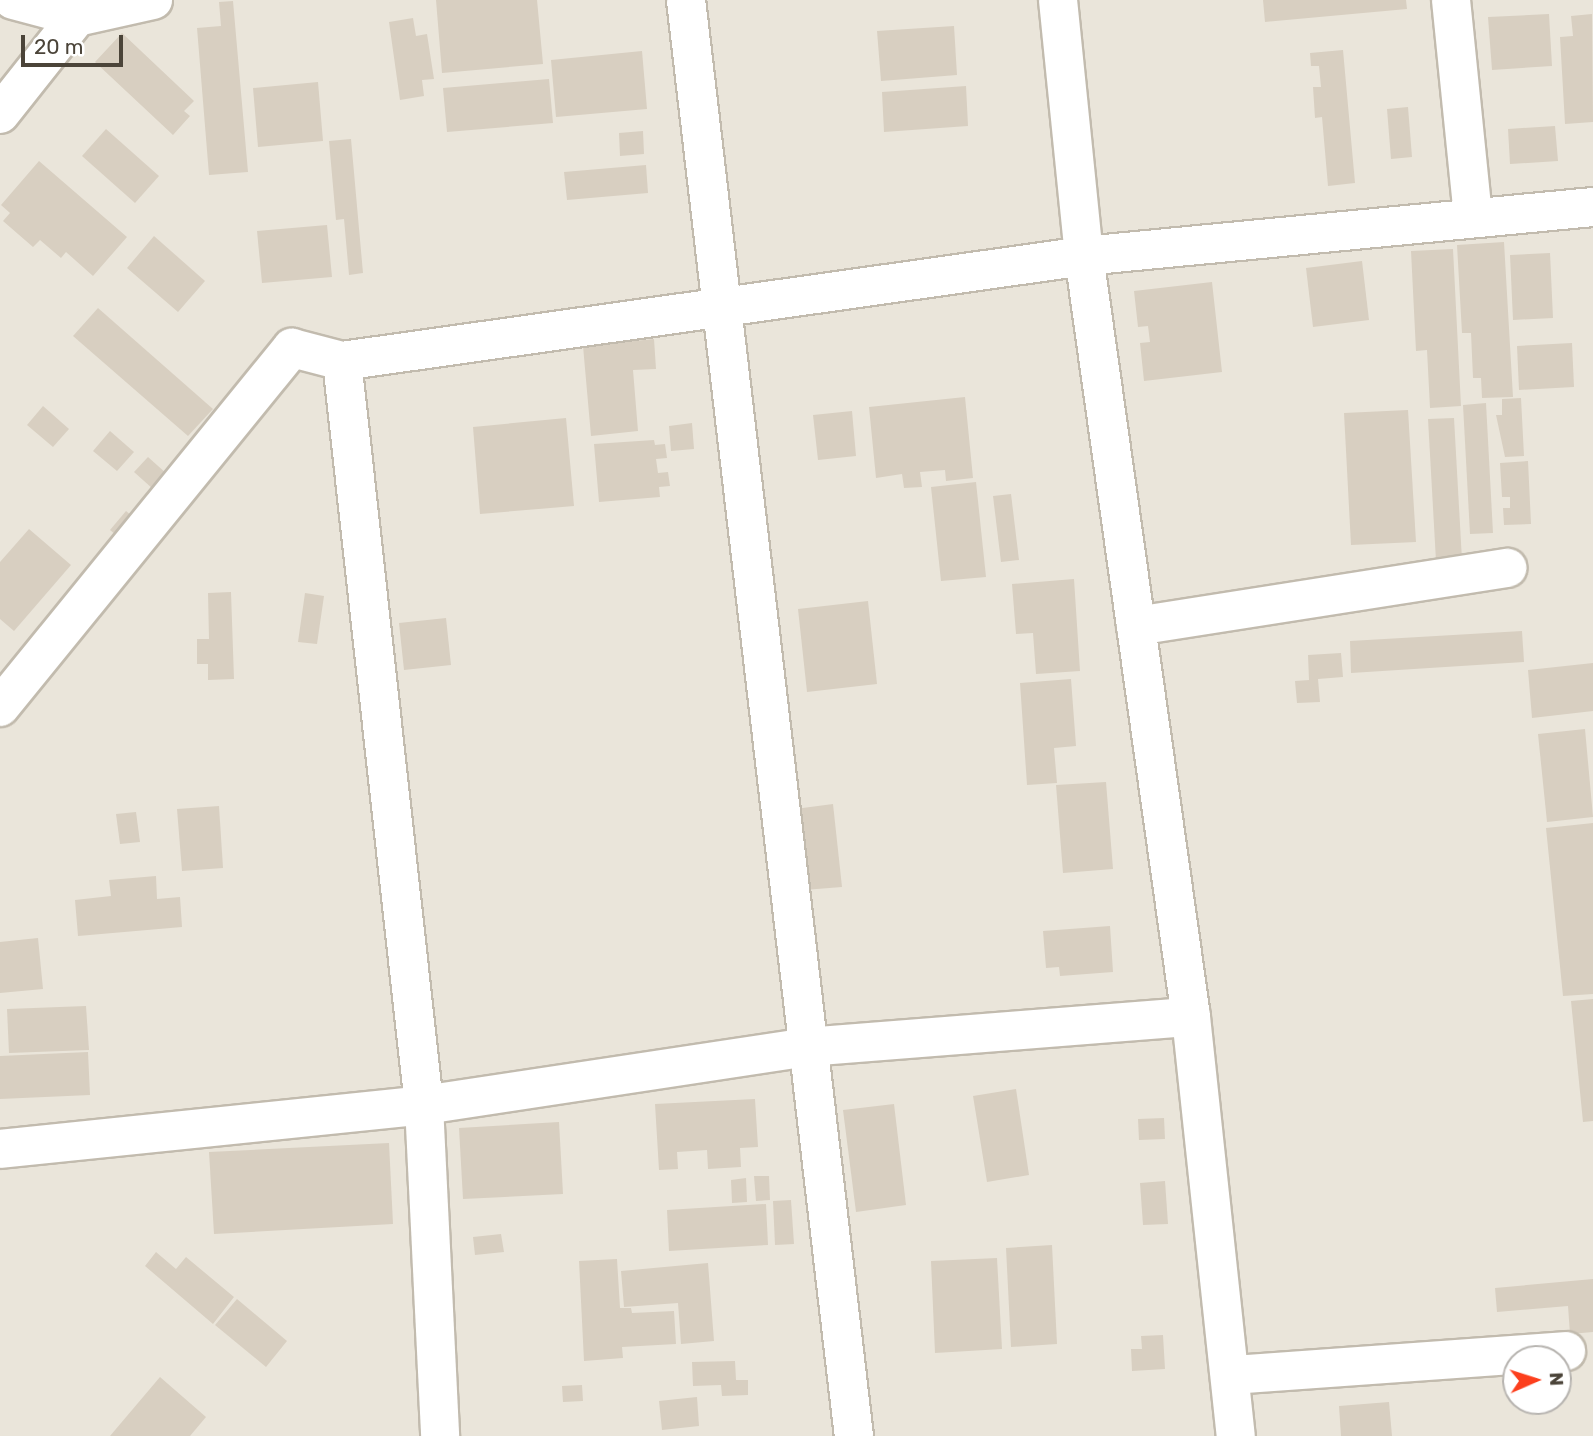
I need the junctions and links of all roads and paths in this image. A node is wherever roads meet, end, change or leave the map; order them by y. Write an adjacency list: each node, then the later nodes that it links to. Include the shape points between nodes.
1 (13, 0): 6 (street)
2 (153, 0): 6 (street)
3 (686, 0): 11 (street)
4 (1058, 0): 10 (street)
5 (1451, 0): 9 (street)
6 (77, 17): 7 (street)
7 (0, 114)
8 (1593, 207): 9 (street)
9 (1473, 216): 10 (street)
10 (1084, 256): 11 (street); 14 (street)
11 (723, 307): 12 (street); 17 (street)
12 (342, 361): 15 (street, via 292,348); 18 (street)
13 (1508, 568): 14 (street)
14 (1136, 626): 16 (street)
15 (0, 707)
16 (1191, 1017): 17 (street); 21 (street)
17 (806, 1047): 18 (street); 23 (street)
18 (424, 1105): 19 (street); 22 (street)
19 (0, 1149)
20 (1502, 1356): 21 (street)
21 (1232, 1375): 24 (street)
22 (440, 1436)
23 (855, 1436)
24 (1236, 1436)

